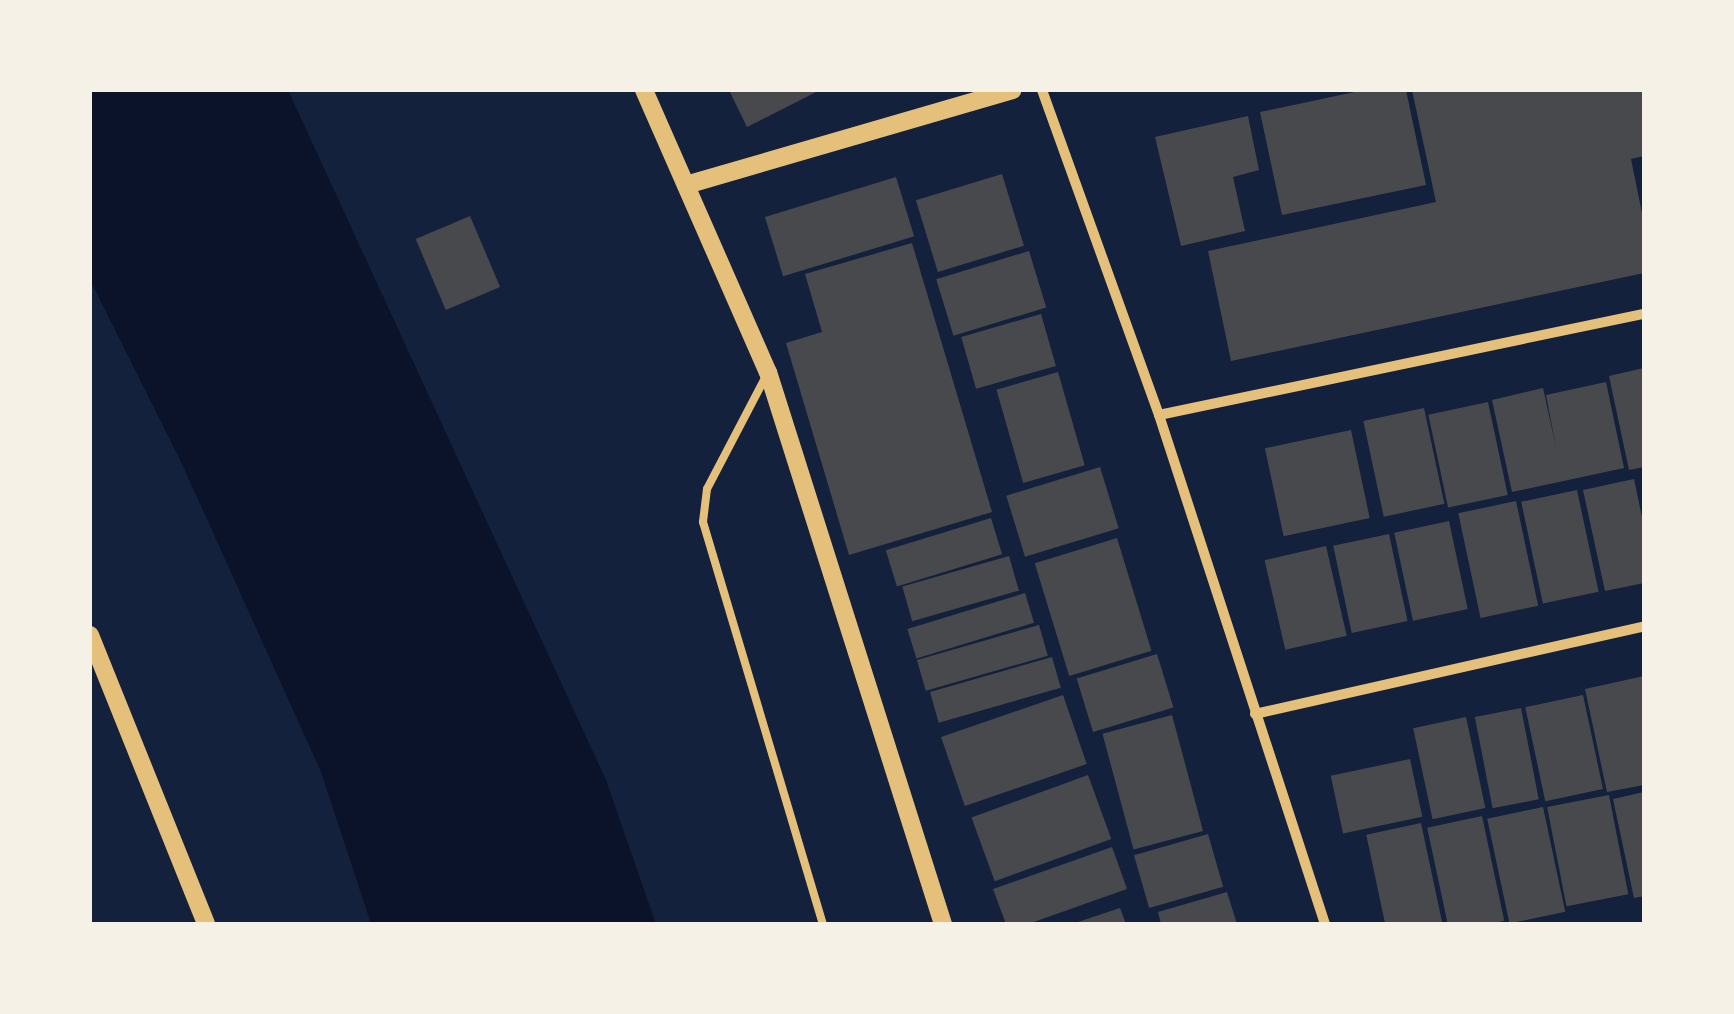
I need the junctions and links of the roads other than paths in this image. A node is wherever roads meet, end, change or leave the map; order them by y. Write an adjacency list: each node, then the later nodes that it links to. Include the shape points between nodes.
1 (644, 90): 4 (street)
2 (1012, 90): 4 (street)
3 (1042, 90): 7 (street)
4 (686, 185): 6 (street)
5 (1644, 314): 7 (street)
6 (768, 372): 12 (lane, via 707,490 703,522); 13 (street)
7 (1159, 415): 10 (street)
8 (1644, 626): 10 (street)
9 (90, 635): 11 (street)
10 (1255, 714): 14 (street)
11 (206, 924)
12 (823, 924)
13 (943, 924)
14 (1325, 924)

